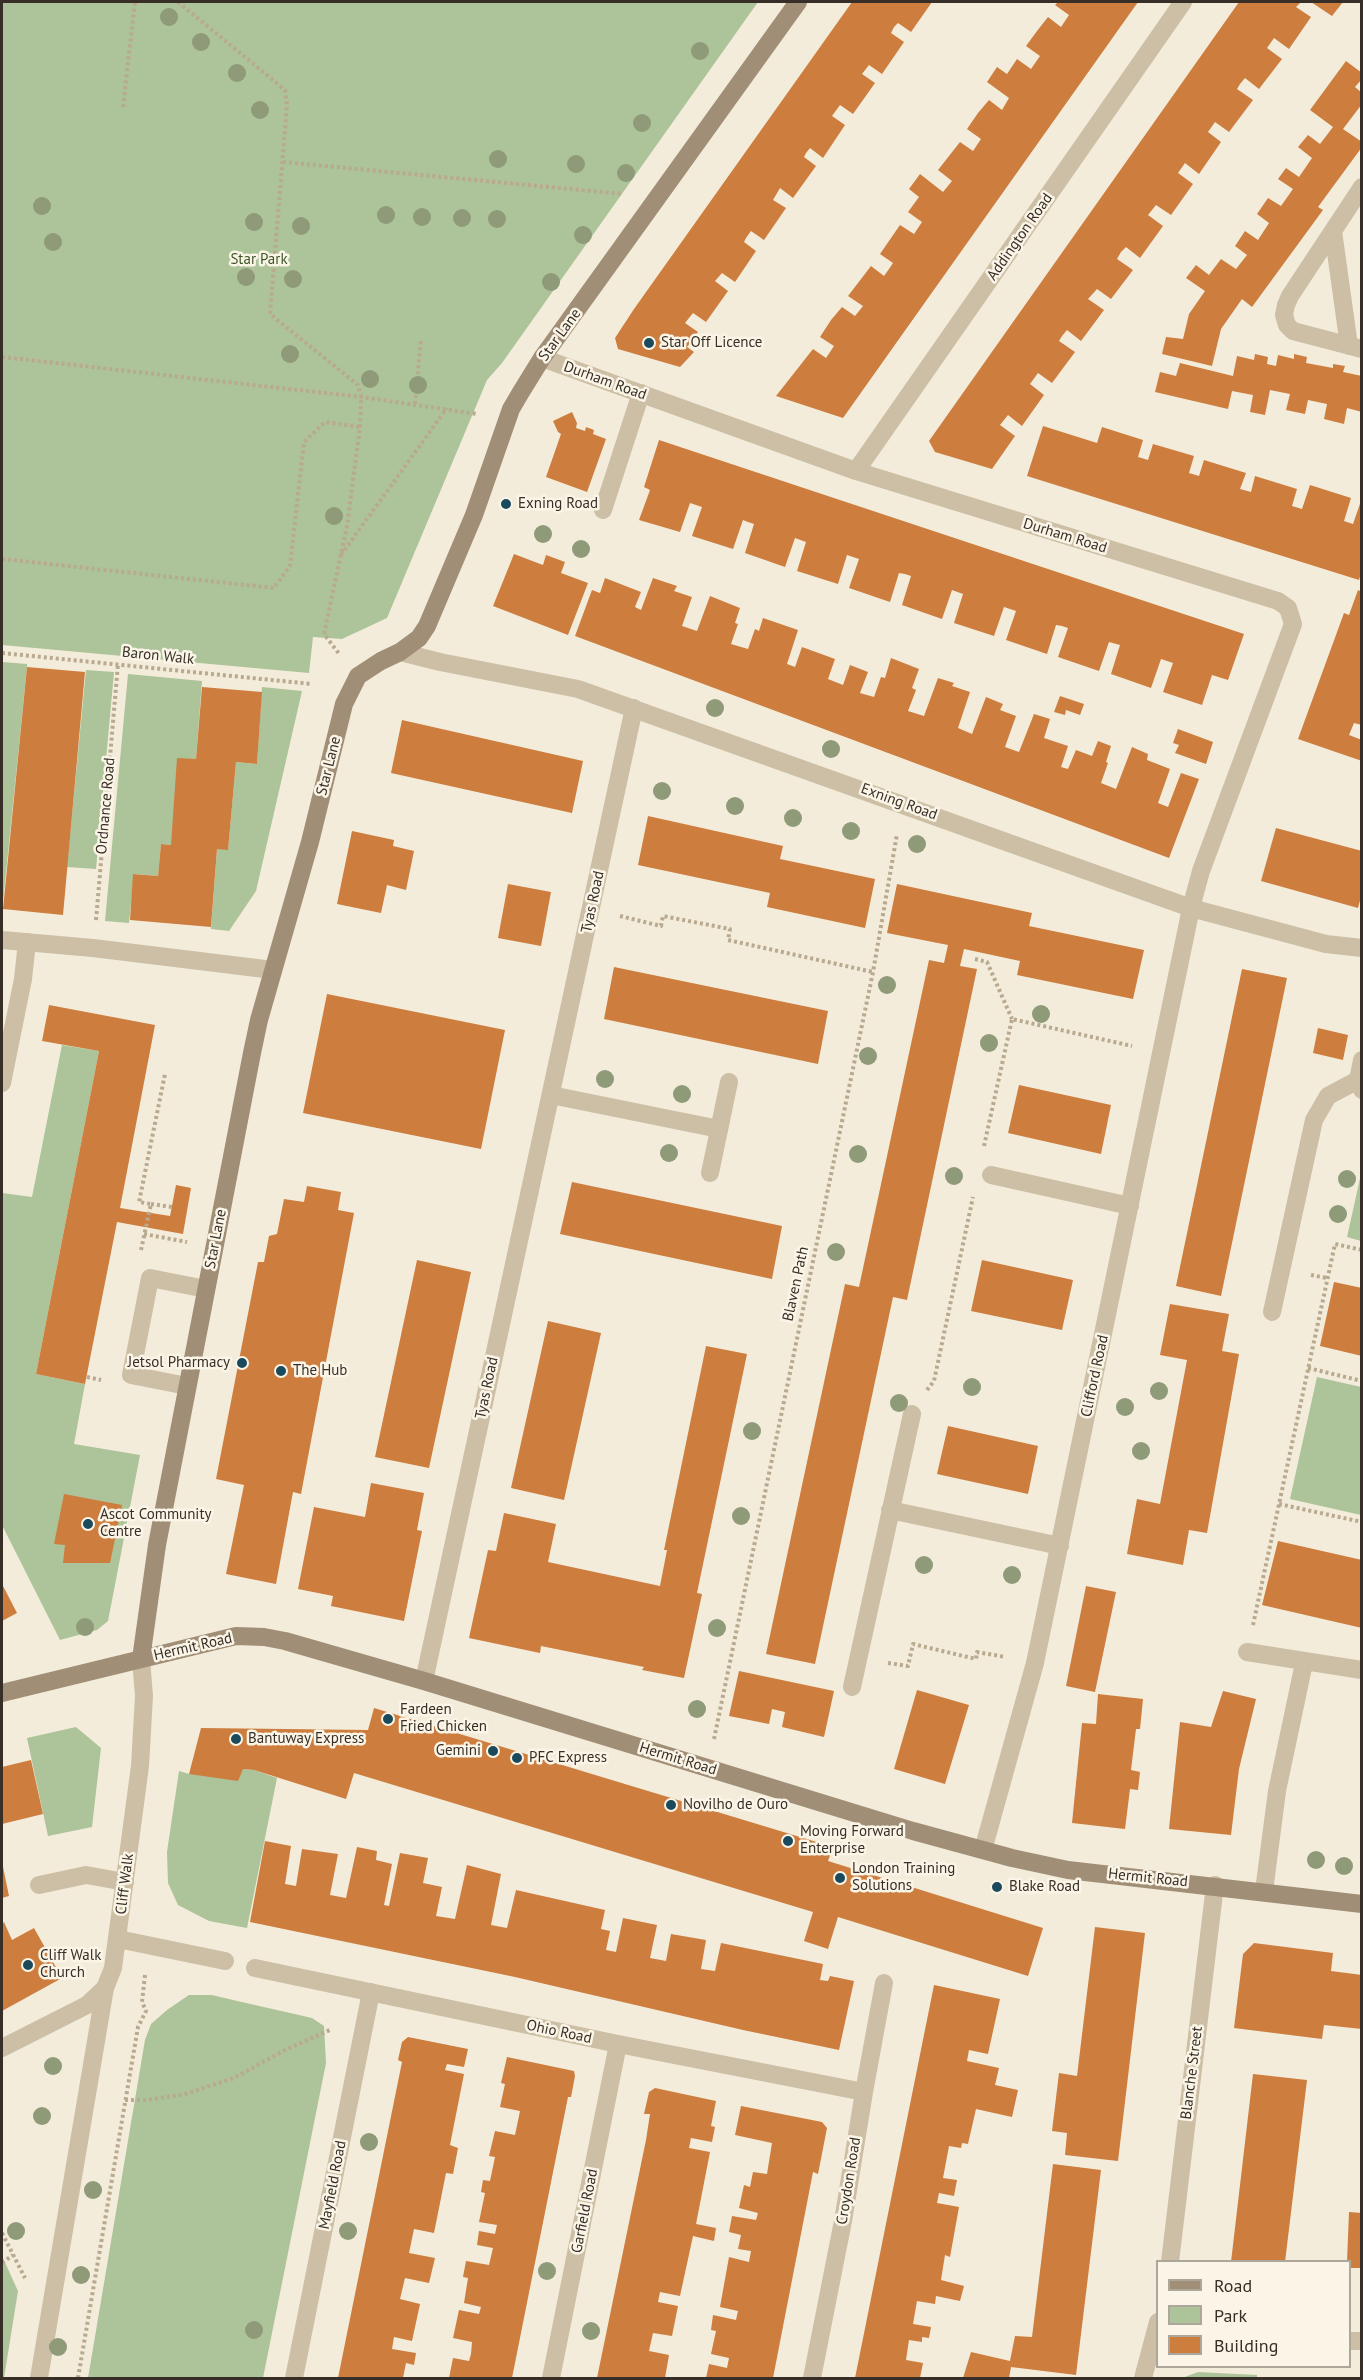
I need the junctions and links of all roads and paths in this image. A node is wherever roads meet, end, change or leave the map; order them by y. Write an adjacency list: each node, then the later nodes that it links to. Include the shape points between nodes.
1 (135, 2): 5 (path)
2 (178, 2): 6 (path, via 285,90)
3 (798, 2): 8 (street, Star Lane)
4 (1183, 2): 20 (street, Addington Road)
5 (123, 107)
6 (283, 162): 8 (path, via 623,194); 15 (path, via 270,314 357,385)
7 (1362, 187): 9 (street)
8 (651, 207): 13 (street, Star Lane)
9 (1333, 231): 11 (street); 11 (street, via 1290,296 1284,315 1293,331)
10 (421, 339): 16 (path)
11 (1355, 348)
12 (2, 357): 15 (path)
13 (542, 358): 14 (street, Durham Road); 25 (street, Star Lane, via 511,409 435,610 418,638)
14 (641, 393): 20 (street, Durham Road); 21 (street)
15 (361, 397): 16 (path); 19 (path)
16 (415, 404): 17 (path)
17 (447, 408): 18 (path); 22 (path)
18 (482, 415)
19 (360, 427): 22 (path); 23 (path, via 325,422 304,442 290,566 274,588)
20 (856, 471): 31 (street, Durham Road, via 1278,601 1288,608 1293,624 1201,871)
21 (603, 510)
22 (339, 558): 26 (path, via 324,634)
23 (2, 560)
24 (2, 652): 27 (path, Baron Walk)
25 (400, 652): 29 (street, Exning Road, via 578,689); 38 (street, Star Lane, via 358,676 344,704)
26 (345, 661)
27 (118, 664): 28 (path, Baron Walk); 35 (path, Ordnance Road)
28 (312, 684)
29 (634, 708): 30 (street, Exning Road); 32 (street, Tyas Road)
30 (903, 803): 31 (street, Exning Road); 39 (path, Blaven Path)
31 (1191, 908): 36 (street, Exning Road, via 1326,944); 53 (street, Clifford Road)
32 (591, 910): 39 (path, via 661,926 663,916 730,929 728,940); 46 (street, Tyas Road)
33 (2, 940): 34 (street)
34 (27, 942): 35 (street); 44 (street)
35 (93, 948): 38 (street)
36 (1362, 948)
37 (975, 959): 40 (path, via 987,962)
38 (273, 970): 56 (street, Star Lane, via 252,1053)
39 (873, 972): 49 (path, Blaven Path)
40 (1012, 1019)
41 (1362, 1060): 45 (street)
42 (165, 1074): 52 (path, via 139,1202)
43 (729, 1082): 47 (street)
44 (2, 1083)
45 (1360, 1085): 60 (street, via 1328,1096 1314,1120)
46 (551, 1095): 47 (street); 77 (street, Tyas Road)
47 (719, 1129): 50 (street)
48 (830, 1152): 49 (path)
49 (836, 1153): 80 (path, Blaven Path)
50 (710, 1173)
51 (991, 1175): 53 (street)
52 (150, 1204): 54 (path); 55 (path)
53 (1130, 1206): 70 (street, Clifford Road)
54 (172, 1207)
55 (144, 1234): 56 (path); 58 (path)
56 (214, 1248): 59 (street, Star Lane)
57 (1362, 1250): 61 (path, via 1335,1244)
58 (140, 1257)
59 (206, 1289): 65 (street, Star Lane); 65 (street, via 150,1278 135,1353 131,1375)
60 (1272, 1312)
61 (1308, 1368): 64 (path); 67 (path)
62 (87, 1377): 63 (path)
63 (105, 1381)
64 (1362, 1381)
65 (187, 1386): 73 (street, Star Lane, via 157,1545)
66 (912, 1414): 68 (street)
67 (1279, 1504): 69 (path); 71 (path)
68 (890, 1510): 70 (street); 72 (street)
69 (1362, 1522)
70 (1060, 1546): 74 (street, Clifford Road)
71 (1247, 1652): 75 (street)
72 (858, 1658): 74 (path, via 908,1666 913,1644 976,1659 977,1652); 78 (street)
73 (141, 1659): 77 (street, Hermit Road, via 236,1636 264,1638); 79 (street, Hermit Road); 82 (street, Cliff Walk, via 141,1766)
74 (1035, 1663): 81 (street, Clifford Road)
75 (1304, 1663): 76 (street); 85 (street, via 1277,1791)
76 (1362, 1670)
77 (424, 1681): 80 (street, Hermit Road)
78 (852, 1687)
79 (2, 1693)
80 (708, 1768): 81 (street, Hermit Road)
81 (983, 1850): 84 (street, Hermit Road, via 1068,1870)
82 (125, 1882): 83 (street, via 86,1875); 87 (street, Cliff Walk)
83 (39, 1885)
84 (1215, 1885): 85 (street, Hermit Road); 100 (street, Blanche Street)
85 (1264, 1891): 86 (street, Hermit Road)
86 (1362, 1904)
87 (118, 1940): 88 (street); 92 (street, Cliff Walk)
88 (147, 1945): 89 (street); 98 (path, via 142,2002 146,2011 138,2026)
89 (225, 1961)
90 (255, 1968): 93 (street, Ohio Road)
91 (884, 1983): 97 (street, Croydon Road)
92 (105, 1988): 96 (street, via 87,2005); 103 (street, Cliff Walk)
93 (371, 1992): 95 (street, Ohio Road); 105 (street, Mayfield Road)
94 (333, 2029): 98 (path, via 234,2078 182,2095)
95 (618, 2044): 97 (street, Ohio Road); 106 (street, Garfield Road)
96 (2, 2048)
97 (864, 2092): 107 (street, Croydon Road)
98 (125, 2100): 104 (path)
99 (13, 2255): 101 (path)
100 (1170, 2260)
101 (2, 2263)
102 (1156, 2334): 108 (street)
103 (39, 2379)
104 (78, 2379)
105 (294, 2379)
106 (551, 2379)
107 (812, 2379)
108 (1143, 2379)

